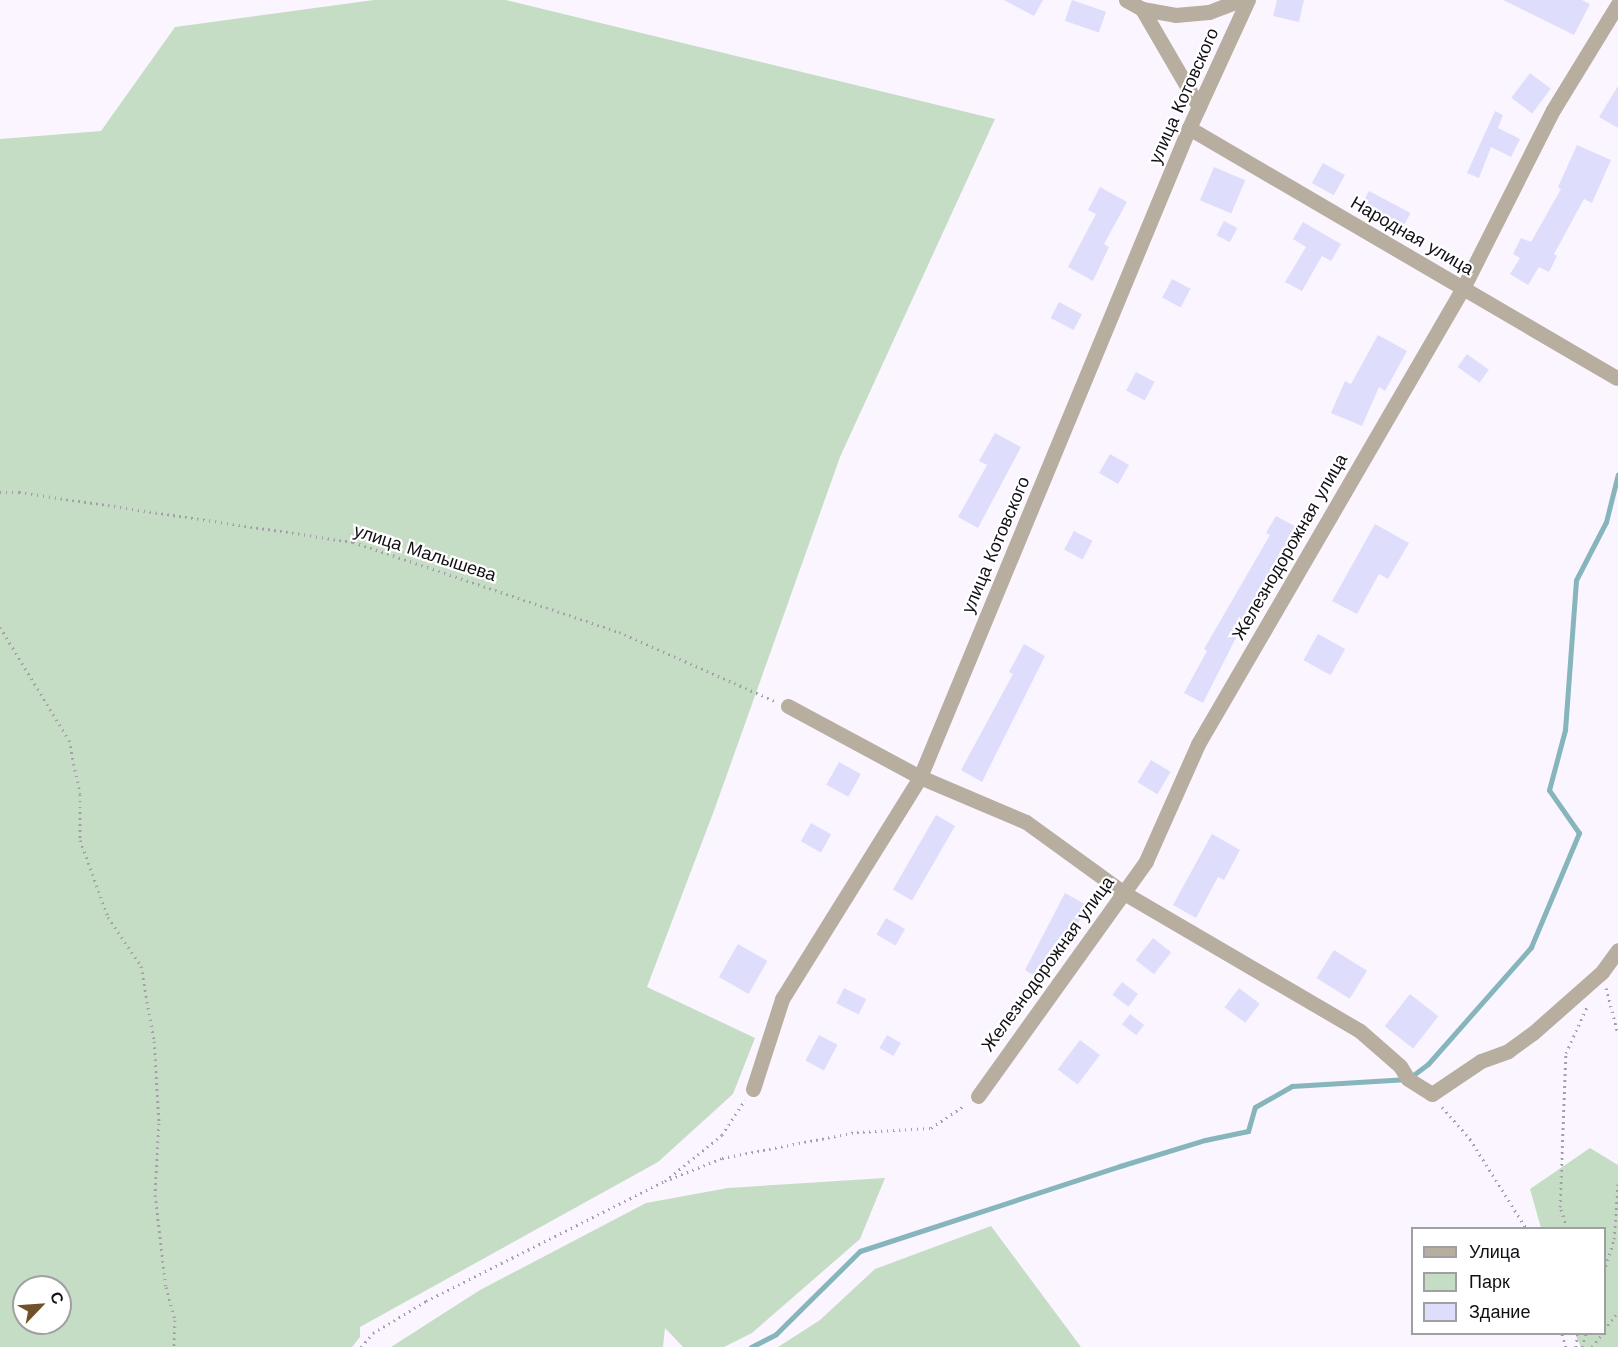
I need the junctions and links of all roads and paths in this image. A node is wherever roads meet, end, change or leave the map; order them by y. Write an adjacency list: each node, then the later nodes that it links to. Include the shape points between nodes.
1 (1126, 0): 5 (street)
2 (1240, 0): 5 (street, via 1209,12 1175,15)
3 (1248, 0): 6 (street, улица Котовского)
4 (1618, 4): 8 (street, Железнодорожная улица, via 1553,110)
5 (1142, 9): 6 (street)
6 (1199, 107): 7 (street, улица Котовского)
7 (1190, 128): 8 (street, Народная улица); 13 (street, улица Котовского)
8 (1463, 288): 9 (street, Народная улица); 14 (street, Железнодорожная улица, via 1198,744 1146,861)
9 (1616, 378)
10 (0, 492): 12 (path, улица Малышева, via 353,542 619,632)
11 (0, 627): 29 (path, via 69,740 80,794 80,840 108,918 141,966 154,1041 159,1123 154,1195 166,1287 176,1320)
12 (788, 706): 13 (street)
13 (920, 777): 14 (street, via 1026,822); 19 (street, улица Котовского, via 782,999)
14 (1124, 893): 20 (street, via 1360,1031 1400,1066 1408,1079); 21 (street, Железнодорожная улица)
15 (1618, 950): 16 (street)
16 (1602, 972): 18 (path); 20 (street, via 1508,1051 1481,1061)
17 (1589, 1003): 25 (path, via 1566,1053 1560,1207)
18 (1618, 1034)
19 (753, 1089): 22 (path, via 722,1135)
20 (1432, 1094): 24 (path, via 1470,1139)
21 (978, 1096): 22 (path, via 931,1128 857,1131 722,1158)
22 (665, 1181): 30 (path, via 426,1301 373,1333)
23 (1618, 1184): 26 (path, via 1614,1239)
24 (1525, 1227)
25 (1567, 1227)
26 (1606, 1268)
27 (1618, 1312): 28 (path)
28 (1606, 1328)
29 (174, 1347)
30 (361, 1347)

